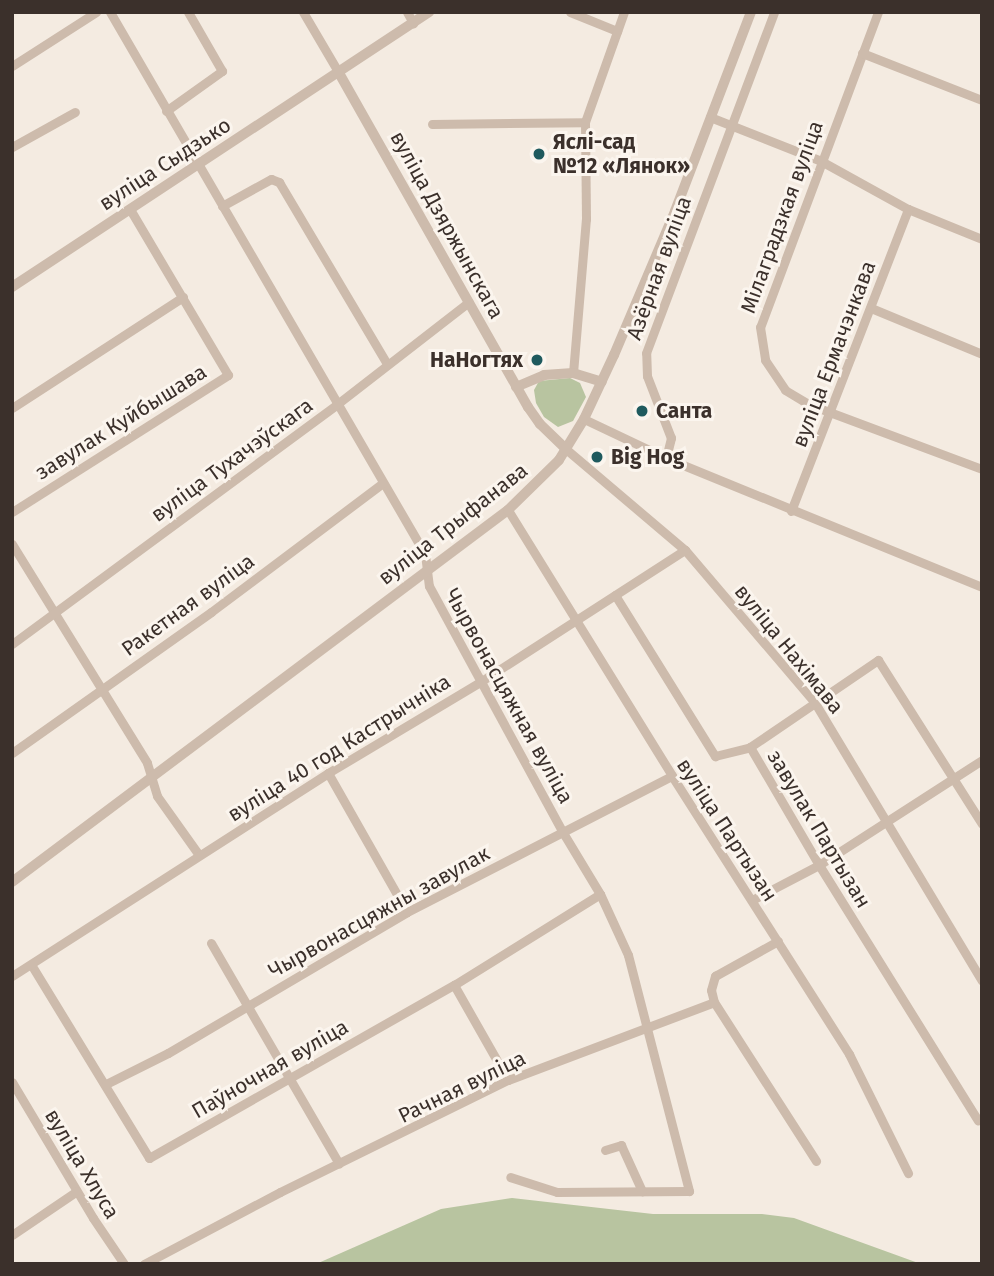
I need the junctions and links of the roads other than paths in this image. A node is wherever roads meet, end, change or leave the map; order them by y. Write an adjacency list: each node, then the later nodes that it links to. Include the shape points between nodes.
1 (96, 12): 15 (street)
2 (110, 12): 18 (street, Чырвонасцяжная вуліца)
3 (188, 12): 18 (street, via 222,71)
4 (303, 12): 16 (street, вуліца Дзяржынскага)
5 (407, 12): 12 (street)
6 (429, 12): 12 (street, вуліца Сыдзько)
7 (570, 12): 13 (street)
8 (624, 12): 13 (street)
9 (751, 12): 20 (street, вуліца Трыфанава)
10 (774, 12): 23 (street, Азёрная вуліца)
11 (878, 12): 14 (street, Мілаградзкая вуліца)
12 (413, 23): 16 (street, вуліца Сыдзько)
13 (617, 31): 21 (street)
14 (862, 53): 17 (street); 25 (street, Мілаградзкая вуліца)
15 (12, 66)
16 (338, 73): 26 (street, вуліца Сыдзько); 33 (street, вуліца Дзяржынскага)
17 (982, 100)
18 (166, 111): 26 (street, Чырвонасцяжная вуліца)
19 (75, 112): 24 (street)
20 (710, 117): 23 (street); 38 (street, вуліца Трыфанава)
21 (585, 122): 22 (street); 37 (street, via 586,219)
22 (432, 124)
23 (730, 124): 25 (street); 45 (street, Азёрная вуліца, via 646,353 647,376 671,438)
24 (12, 147)
25 (821, 161): 29 (street); 42 (street, Мілаградзкая вуліца, via 760,327 765,360 785,390)
26 (198, 164): 27 (street, Чырвонасцяжная вуліца); 28 (street, вуліца Сыдзько)
27 (222, 206): 36 (street, via 271,179 279,182); 40 (street, Чырвонасцяжная вуліца)
28 (130, 209): 31 (street, вуліца Сыдзько); 32 (street, завулак Куйбышава)
29 (908, 209): 30 (street); 34 (street, вуліца Ермачэнкава)
30 (982, 239)
31 (12, 286)
32 (183, 297): 41 (street); 50 (street, завулак Куйбышава, via 228,375)
33 (469, 302): 36 (street, вуліца Тухачэўскага); 39 (street, вуліца Дзяржынскага)
34 (871, 308): 35 (street); 42 (street, вуліца Ермачэнкава)
35 (982, 354)
36 (387, 363): 40 (street, вуліца Тухачэўскага)
37 (573, 373): 38 (street); 39 (street, via 536,377)
38 (602, 382): 43 (street, вуліца Трыфанава)
39 (516, 387): 44 (street, вуліца Дзяржынскага, via 540,424)
40 (336, 405): 47 (street, Чырвонасцяжная вуліца); 56 (street, вуліца Тухачэўскага)
41 (12, 408)
42 (831, 413): 46 (street, Мілаградзкая вуліца); 49 (street, вуліца Ермачэнкава)
43 (584, 419): 44 (street, вуліца Трыфанава); 45 (street)
44 (567, 450): 48 (street, вуліца Трыфанава); 52 (street, вуліца Нахімава)
45 (666, 458): 49 (street)
46 (982, 469)
47 (383, 482): 53 (street, Чырвонасцяжная вуліца, via 425,554); 60 (street, Ракетная вуліца)
48 (508, 510): 53 (street, вуліца Трыфанава); 57 (street, вуліца Партызан)
49 (791, 511): 54 (street)
50 (12, 512)
51 (12, 544): 56 (street)
52 (685, 550): 55 (street, вуліца 40 год Кастрычніка); 61 (street, вуліца Нахімава)
53 (427, 571): 59 (street, Чырвонасцяжная вуліца, via 429,586); 67 (street, вуліца Трыфанава)
54 (982, 587)
55 (615, 595): 57 (street, вуліца 40 год Кастрычніка); 62 (street, завулак Партызан, via 715,756)
56 (54, 612): 58 (street, вуліца Тухачэўскага); 60 (street)
57 (576, 621): 59 (street, вуліца 40 год Кастрычніка); 66 (street, вуліца Партызан)
58 (12, 644)
59 (480, 682): 65 (street, вуліца 40 год Кастрычніка); 71 (street, Чырвонасцяжная вуліца)
60 (102, 690): 63 (street, Ракетная вуліца); 67 (street)
61 (816, 703): 62 (street); 68 (street, via 878,660); 69 (street, вуліца Нахімава)
62 (750, 747): 73 (street, завулак Партызан)
63 (12, 753)
64 (982, 760): 68 (street)
65 (328, 773): 72 (street, вуліца 40 год Кастрычніка); 77 (street)
66 (672, 776): 71 (street, Чырвонасцяжны завулак); 76 (street, вуліца Партызан)
67 (152, 777): 72 (street, via 157,796); 74 (street, вуліца Трыфанава)
68 (953, 779): 69 (street); 70 (street)
69 (887, 821): 73 (street); 82 (street, вуліца Нахімава)
70 (982, 824)
71 (562, 831): 75 (street, Чырвонасцяжная вуліца); 77 (street, Чырвонасцяжны завулак)
72 (199, 855): 80 (street, вуліца 40 год Кастрычніка)
73 (819, 865): 76 (street); 91 (street, завулак Партызан)
74 (12, 882)
75 (600, 894): 83 (street, Паўночная вуліца); 86 (street, Чырвонасцяжная вуліца, via 628,955)
76 (752, 900): 78 (street, вуліца Партызан)
77 (407, 912): 85 (street, Чырвонасцяжны завулак)
78 (778, 941): 84 (street, via 715,976); 95 (street, вуліца Партызан, via 849,1054)
79 (211, 943): 85 (street)
80 (32, 966): 81 (street, вуліца 40 год Кастрычніка); 90 (street, Паўночная вуліца)
81 (12, 976)
82 (982, 981)
83 (454, 985): 87 (street, Паўночная вуліца); 88 (street)
84 (714, 1002): 86 (street, Рачная вуліца); 93 (street)
85 (247, 1007): 87 (street); 90 (street, Чырвонасцяжны завулак)
86 (648, 1028): 88 (street, Рачная вуліца); 98 (street, Чырвонасцяжная вуліца, via 689,1191)
87 (291, 1078): 90 (street, Паўночная вуліца, via 149,1158); 94 (street)
88 (509, 1080): 94 (street, Рачная вуліца)
89 (12, 1082): 97 (street, вуліца Хлуса)
90 (106, 1084)
91 (978, 1120)
92 (605, 1150): 98 (street, via 621,1145)
93 (816, 1161)
94 (339, 1164): 101 (street, Рачная вуліца)
95 (908, 1173)
96 (510, 1177): 98 (street, Чырвонасцяжная вуліца, via 557,1192)
97 (77, 1191): 99 (street); 100 (street, вуліца Хлуса)
98 (642, 1191)
99 (12, 1235)
100 (124, 1264)
101 (144, 1264)

